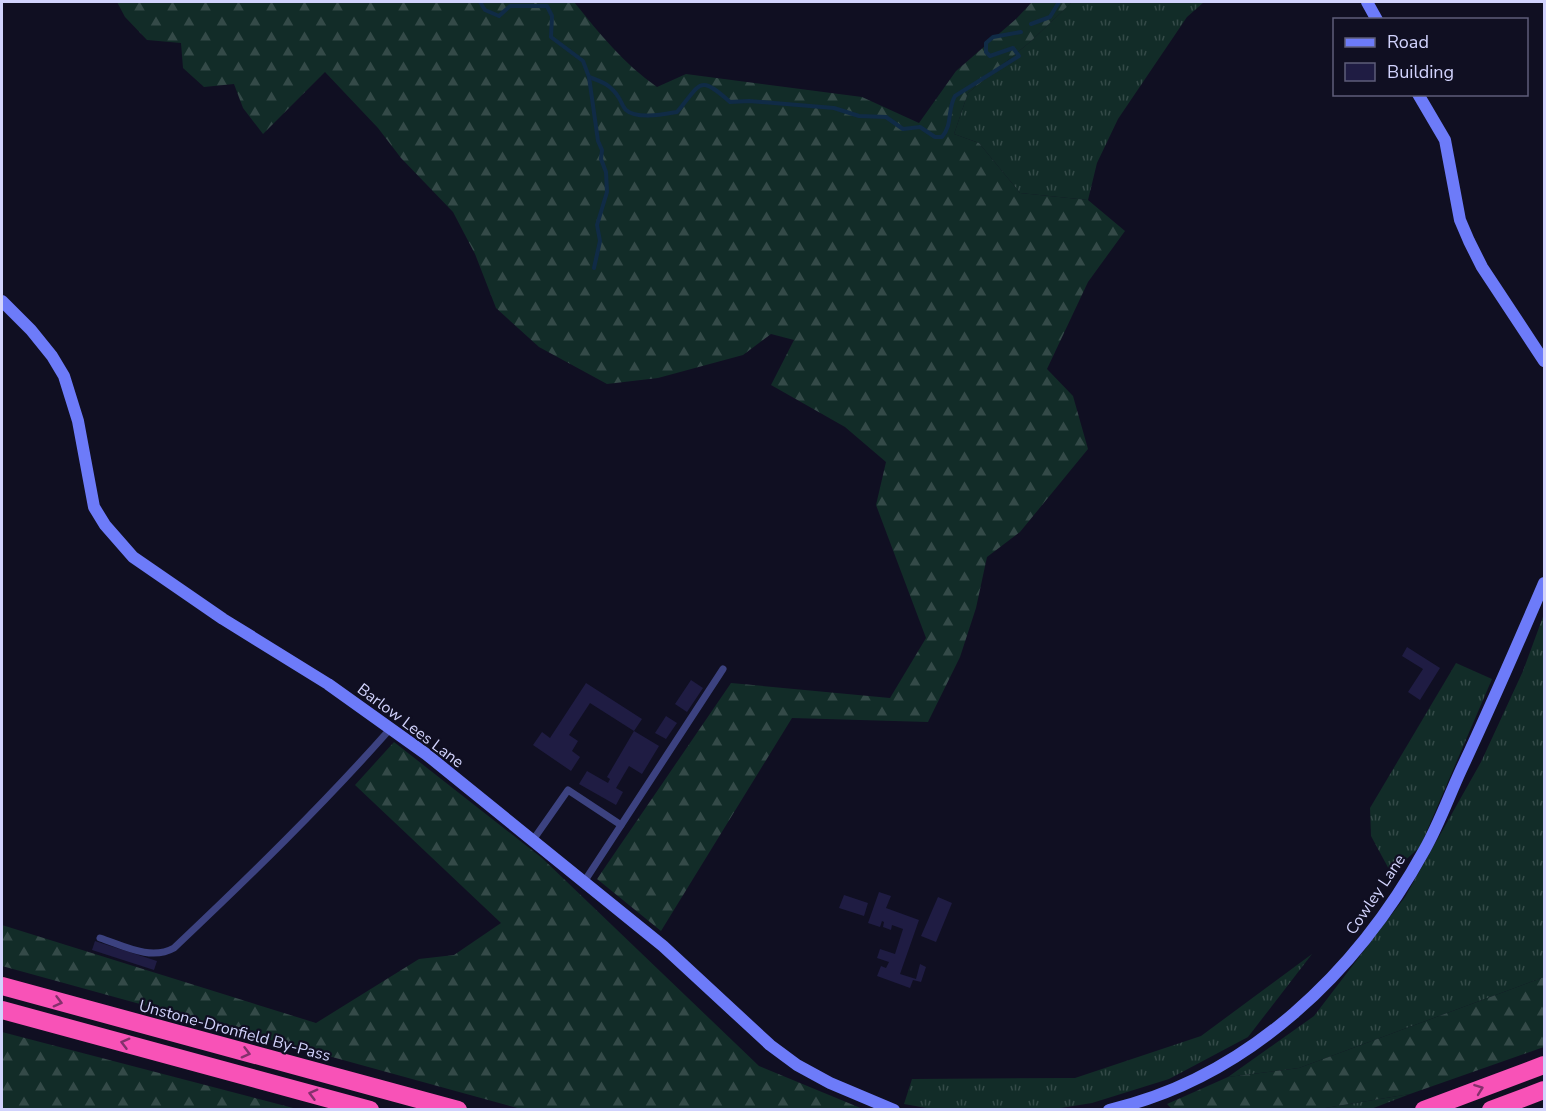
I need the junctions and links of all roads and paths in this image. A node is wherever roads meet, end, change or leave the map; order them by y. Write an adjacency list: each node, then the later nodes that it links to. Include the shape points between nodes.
1 (1367, 2): 2 (street)
2 (1376, 18)
3 (1419, 96): 5 (street, via 1445,140 1460,220 1468,241)
4 (2, 301): 8 (street, Barlow Lees Lane, via 31,330 64,376 78,421 94,507 117,540 133,556 223,619)
5 (1545, 361)
6 (1545, 583): 20 (street, Cowley Lane, via 1426,848 1359,947 1318,992 1264,1038 1218,1067 1168,1091)
7 (723, 669): 9 (lane)
8 (391, 728): 10 (street, Barlow Lees Lane); 12 (lane, via 352,773 174,948 154,955)
9 (621, 825): 10 (lane, via 568,790); 11 (lane)
10 (533, 840): 11 (street, Barlow Lees Lane)
11 (584, 882): 19 (street, Barlow Lees Lane, via 663,946 770,1046 830,1083)
12 (100, 938)
13 (2, 986): 18 (highway, Unstone-Dronfield By-Pass, one-way to 18)
14 (2, 1010): 17 (highway, one-way to 14)
15 (1545, 1065): 21 (highway, one-way to 15)
16 (1545, 1090): 22 (highway)
17 (370, 1110)
18 (458, 1110)
19 (894, 1110)
20 (1109, 1110)
21 (1424, 1110)
22 (1491, 1110)

